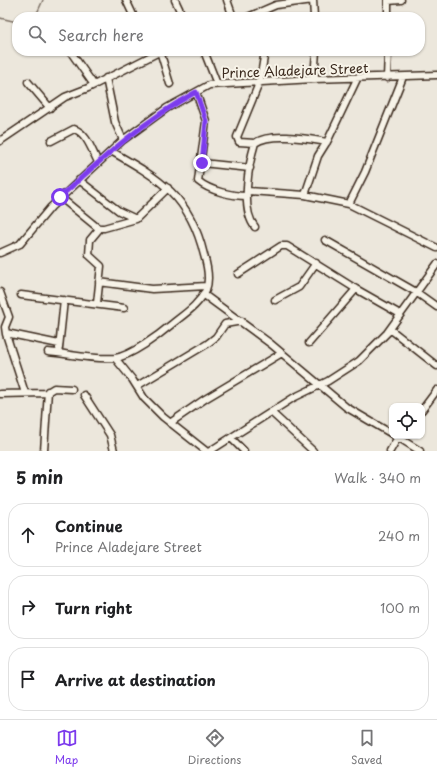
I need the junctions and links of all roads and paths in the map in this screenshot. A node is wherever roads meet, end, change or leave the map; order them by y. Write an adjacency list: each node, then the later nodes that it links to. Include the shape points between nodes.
1 (126, 0): 8 (street)
2 (175, 0): 9 (street)
3 (227, 0): 10 (street)
4 (313, 0): 7 (street, via 276,5); 12 (street)
5 (401, 0): 6 (street)
6 (388, 1): 13 (street)
7 (265, 10): 11 (street)
8 (132, 12)
9 (181, 12)
10 (231, 12)
11 (260, 12)
12 (314, 12)
13 (388, 12)
14 (74, 56): 31 (street)
15 (145, 56): 23 (street)
16 (162, 56): 29 (street)
17 (206, 56): 30 (street)
18 (264, 56): 28 (street)
19 (316, 56): 25 (street)
20 (388, 56): 24 (street)
21 (437, 75): 22 (street, Prince Aladejare Street)
22 (403, 77): 24 (street, Prince Aladejare Street); 48 (street, via 365,172)
23 (106, 78): 31 (street); 35 (street, via 115,122)
24 (387, 78): 26 (street, Prince Aladejare Street)
25 (314, 79): 26 (street, Prince Aladejare Street); 28 (street, Prince Aladejare Street)
26 (356, 79): 37 (street)
27 (28, 82): 33 (street)
28 (260, 82): 30 (street, Prince Aladejare Street); 38 (street, via 237,137 239,142)
29 (170, 84)
30 (216, 84): 32 (street, Prince Aladejare Street)
31 (94, 85): 33 (street)
32 (196, 92): 35 (street, Prince Aladejare Street, via 167,108); 41 (street, via 206,121)
33 (50, 108): 34 (street)
34 (0, 140)
35 (123, 140): 39 (street, Prince Aladejare Street)
36 (51, 141): 40 (street, via 74,129 79,130 85,135)
37 (327, 142): 38 (street, via 272,137); 46 (street, via 318,156)
38 (255, 143): 42 (street)
39 (111, 151): 40 (street, Prince Aladejare Street); 44 (street)
40 (98, 162): 43 (street, Prince Aladejare Street)
41 (202, 163): 42 (street); 45 (street, via 198,179 200,183 236,196)
42 (250, 168): 45 (street)
43 (79, 180): 47 (street, Prince Aladejare Street); 49 (street, via 119,211)
44 (168, 188): 49 (street); 60 (street, via 178,198 199,232 205,258)
45 (247, 193): 46 (street); 50 (street, via 248,215)
46 (305, 195): 48 (street)
47 (60, 197): 51 (street); 55 (street, Prince Aladejare Street, via 20,244)
48 (349, 204): 54 (street)
49 (136, 219): 51 (street)
50 (255, 227)
51 (100, 228): 59 (street, via 91,238 89,255 100,264)
52 (325, 240): 63 (street)
53 (437, 240): 54 (street)
54 (435, 247)
55 (0, 253)
56 (316, 263): 58 (street, via 292,248 281,246); 61 (street); 67 (street, via 299,287)
57 (437, 264): 63 (street)
58 (238, 274)
59 (99, 282): 60 (street, via 152,289); 68 (street)
60 (207, 286): 64 (street)
61 (356, 289): 71 (street); 75 (street)
62 (0, 292): 74 (street, via 9,317)
63 (416, 292): 69 (street); 71 (street)
64 (203, 294): 72 (street); 80 (street, via 192,309 153,340)
65 (21, 295): 66 (street)
66 (64, 300): 68 (street); 76 (street)
67 (275, 300)
68 (97, 303): 70 (street)
69 (437, 307)
70 (124, 308)
71 (400, 314): 73 (street)
72 (242, 321): 79 (street); 82 (street, via 225,324 216,337 207,344)
73 (390, 329): 81 (street); 83 (street, via 359,361)
74 (3, 333): 76 (street); 87 (street)
75 (309, 343)
76 (59, 344): 78 (street)
77 (48, 352): 78 (street)
78 (58, 353): 80 (street)
79 (282, 353): 83 (street); 92 (street)
80 (116, 358): 82 (street)
81 (437, 366)
82 (137, 386): 92 (street, via 144,398)
83 (318, 386): 91 (street); 93 (street, via 346,407)
84 (72, 389): 85 (street)
85 (48, 390): 87 (street, via 46,393); 97 (street)
86 (437, 390): 90 (street)
87 (25, 393): 89 (street)
88 (84, 395): 98 (street, via 110,435)
89 (1, 396)
90 (425, 406)
91 (271, 412): 94 (street); 102 (street)
92 (170, 423): 99 (street)
93 (389, 431)
94 (231, 438): 100 (street); 101 (street)
95 (398, 439): 103 (street)
96 (402, 439): 104 (street)
97 (44, 451)
98 (114, 451)
99 (206, 451)
100 (210, 451)
101 (244, 451)
102 (312, 451)
103 (390, 451)
104 (420, 451)

